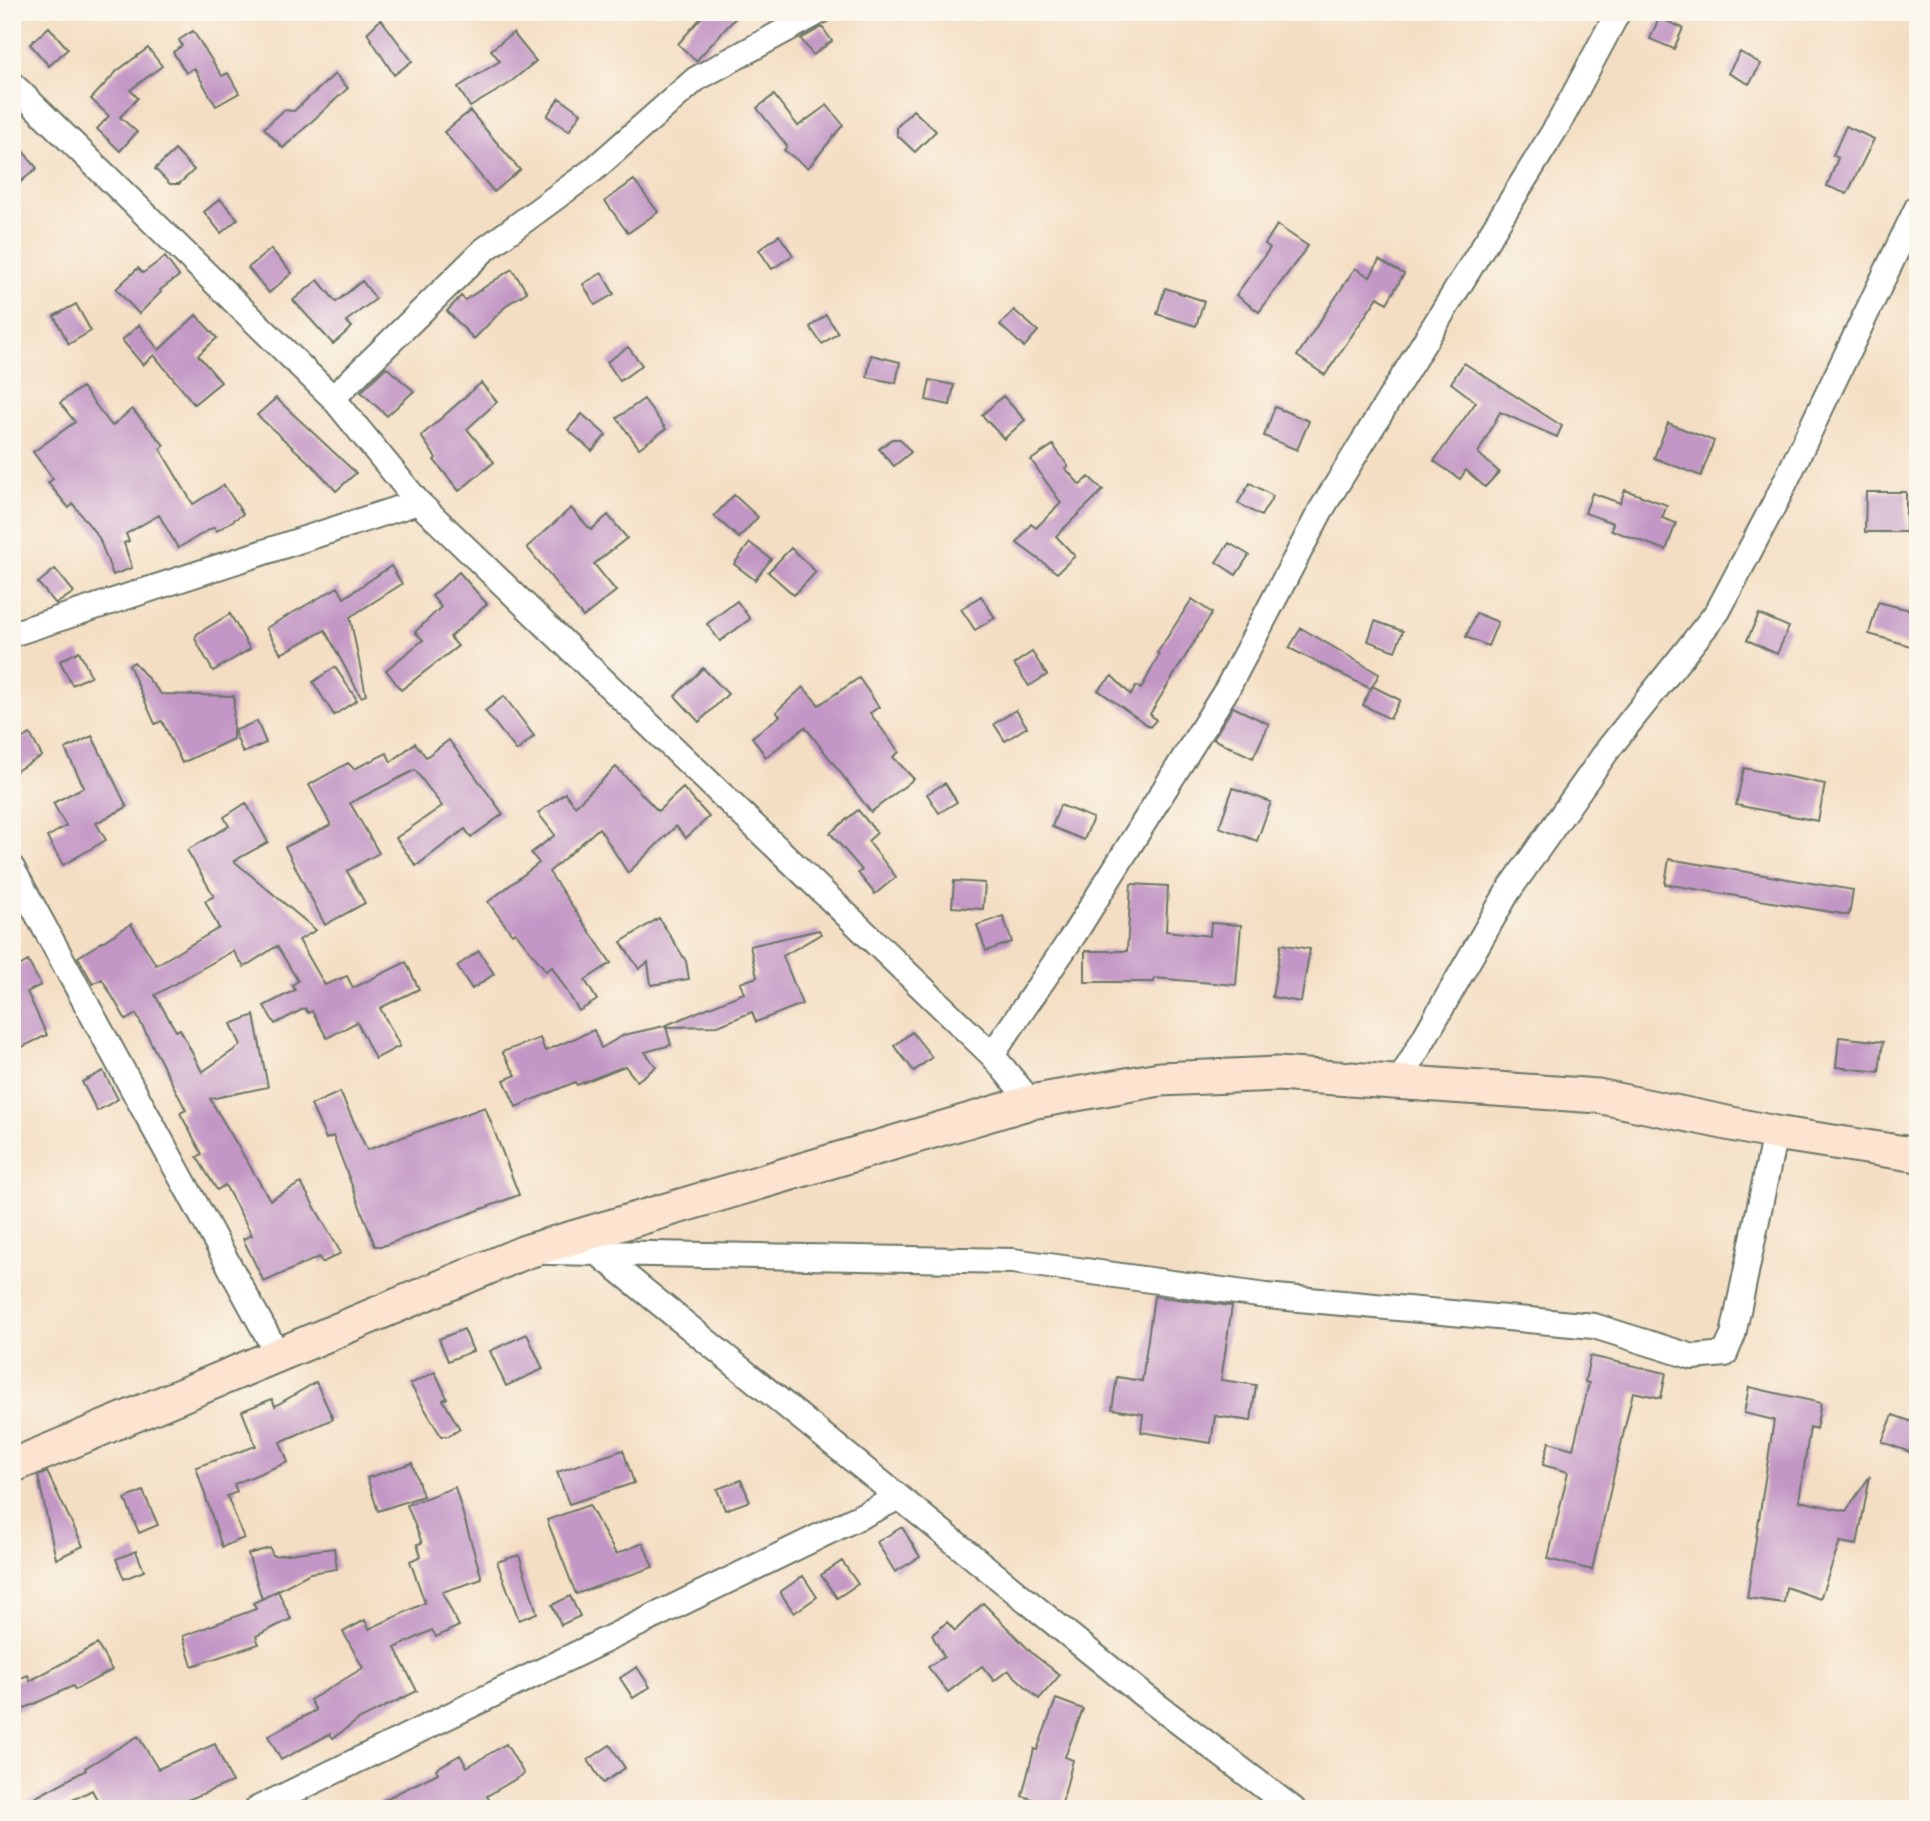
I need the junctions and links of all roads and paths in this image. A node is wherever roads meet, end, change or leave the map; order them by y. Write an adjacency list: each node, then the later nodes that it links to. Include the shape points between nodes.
1 (819, 12): 5 (street, via 696,79 593,170 484,250)
2 (1618, 12): 9 (street, via 1559,122 1321,510 1227,690 1075,933)
3 (12, 84): 5 (street)
4 (1918, 206): 10 (street, via 1718,611 1609,748 1507,893)
5 (333, 398): 6 (street)
6 (418, 502): 7 (street); 9 (street)
7 (12, 634)
8 (12, 868): 16 (street)
9 (992, 1055): 11 (street)
10 (1398, 1084): 11 (main road, via 1277,1074 1160,1079); 12 (main road, via 1598,1096)
11 (1031, 1102): 14 (main road)
12 (1775, 1133): 13 (main road); 15 (street, via 1733,1335 1725,1354 1693,1357 1594,1326 1266,1296 1013,1261)
13 (1918, 1155)
14 (525, 1252): 15 (street); 16 (main road)
15 (599, 1254): 18 (street)
16 (278, 1355): 17 (main road)
17 (12, 1466)
18 (898, 1498): 19 (street); 20 (street, via 1226,1761)
19 (257, 1809)
20 (1293, 1809)

